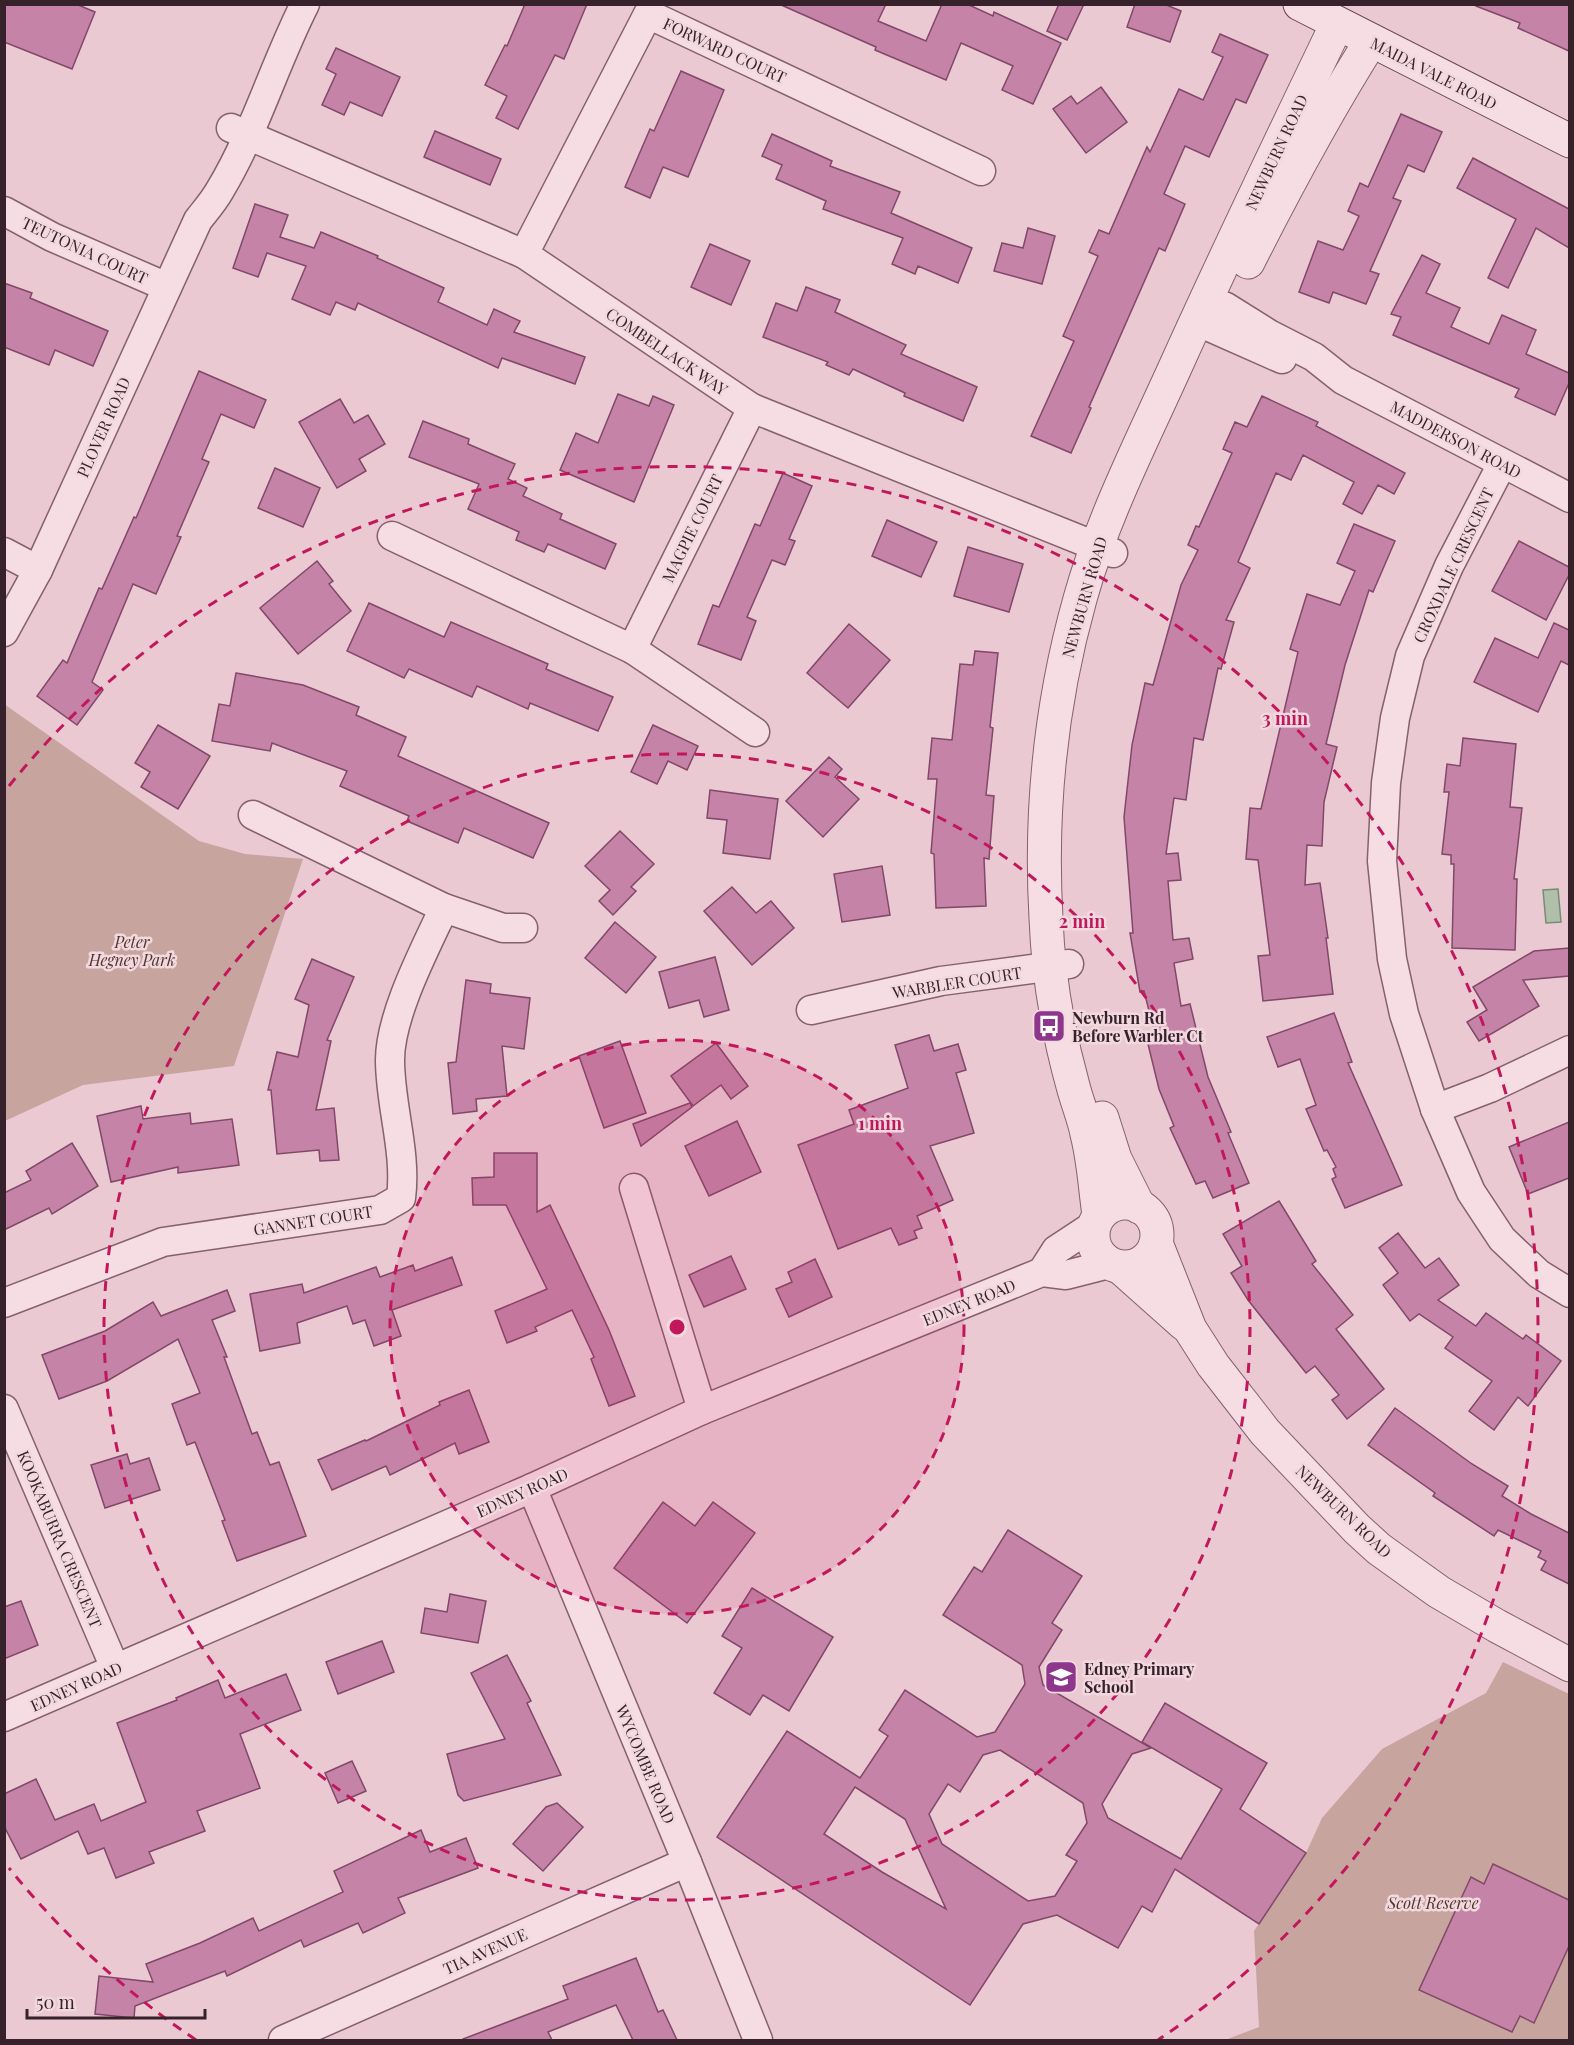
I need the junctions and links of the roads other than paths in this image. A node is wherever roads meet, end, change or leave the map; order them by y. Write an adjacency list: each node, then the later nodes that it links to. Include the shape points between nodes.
1 (290, 4): 6 (street, PLOVER ROAD)
2 (305, 4): 6 (street, PLOVER ROAD)
3 (1300, 4): 4 (street, MAIDA VALE ROAD)
4 (1337, 24): 5 (street, MAIDA VALE ROAD); 12 (street, NEWBURN ROAD)
5 (1371, 41): 7 (street, MAIDA VALE ROAD); 12 (street, NEWBURN ROAD)
6 (240, 131): 10 (street, COMBELLACK WAY); 11 (street, PLOVER ROAD, via 220,191 198,220)
7 (1567, 134)
8 (981, 171): 10 (street, FORWARD COURT, via 648,14)
9 (4, 211): 11 (street, TEUTONIA COURT, via 52,237)
10 (524, 254): 13 (street, COMBELLACK WAY)
11 (167, 287): 19 (street, PLOVER ROAD)
12 (1211, 314): 14 (street, MADDERSON ROAD, via 1269,334 1314,357 1343,380); 17 (street, NEWBURN ROAD, via 1153,461)
13 (752, 408): 17 (street, COMBELLACK WAY); 21 (street, MAGPIE COURT)
14 (1502, 464): 15 (street, MADDERSON ROAD); 29 (street, CROXDALE CRESCENT, via 1449,566 1410,656 1395,718 1386,783 1382,861 1392,958 1404,1014)
15 (1569, 498)
16 (392, 536): 21 (street)
17 (1105, 550): 26 (street, NEWBURN ROAD, via 1077,696 1064,801 1064,918)
18 (4, 552): 19 (street)
19 (38, 570): 20 (street, PLOVER ROAD)
20 (4, 632)
21 (632, 649): 22 (street)
22 (755, 732)
23 (254, 815): 24 (street)
24 (444, 908): 25 (street, via 503,928); 37 (street, GANNET COURT, via 412,976 390,1059 404,1178 401,1198 380,1210 163,1242)
25 (523, 928)
26 (1059, 965): 27 (street, WARBLER COURT, via 941,981); 31 (street, NEWBURN ROAD, via 1115,1159); 32 (street, NEWBURN ROAD, via 1072,1084 1087,1134)
27 (811, 1010)
28 (1569, 1050): 29 (street)
29 (1435, 1109): 36 (street, CROXDALE CRESCENT, via 1471,1192 1502,1239 1539,1274)
30 (634, 1188): 40 (street)
31 (1139, 1206): 32 (street, via 1118,1204); 33 (street, via 1153,1220)
32 (1097, 1220): 34 (street, via 1095,1247 1100,1257); 35 (street, via 1056,1250)
33 (1156, 1244): 34 (street, via 1140,1264); 38 (street, NEWBURN ROAD)
34 (1115, 1265): 35 (street, EDNEY ROAD, via 1066,1275); 38 (street, NEWBURN ROAD)
35 (1042, 1272): 40 (street, EDNEY ROAD)
36 (1569, 1293)
37 (4, 1303)
38 (1190, 1329): 42 (street, NEWBURN ROAD, via 1265,1432 1379,1549 1439,1593)
39 (4, 1409): 43 (street, KOOKABURRA CRESCENT)
40 (702, 1410): 41 (street, EDNEY ROAD)
41 (532, 1488): 43 (street, EDNEY ROAD); 45 (street, WYCOMBE ROAD)
42 (1569, 1665)
43 (115, 1668): 44 (street, EDNEY ROAD)
44 (4, 1717)
45 (687, 1862): 46 (street, TIA AVENUE); 47 (street, WYCOMBE ROAD)
46 (283, 2040)
47 (758, 2040)

